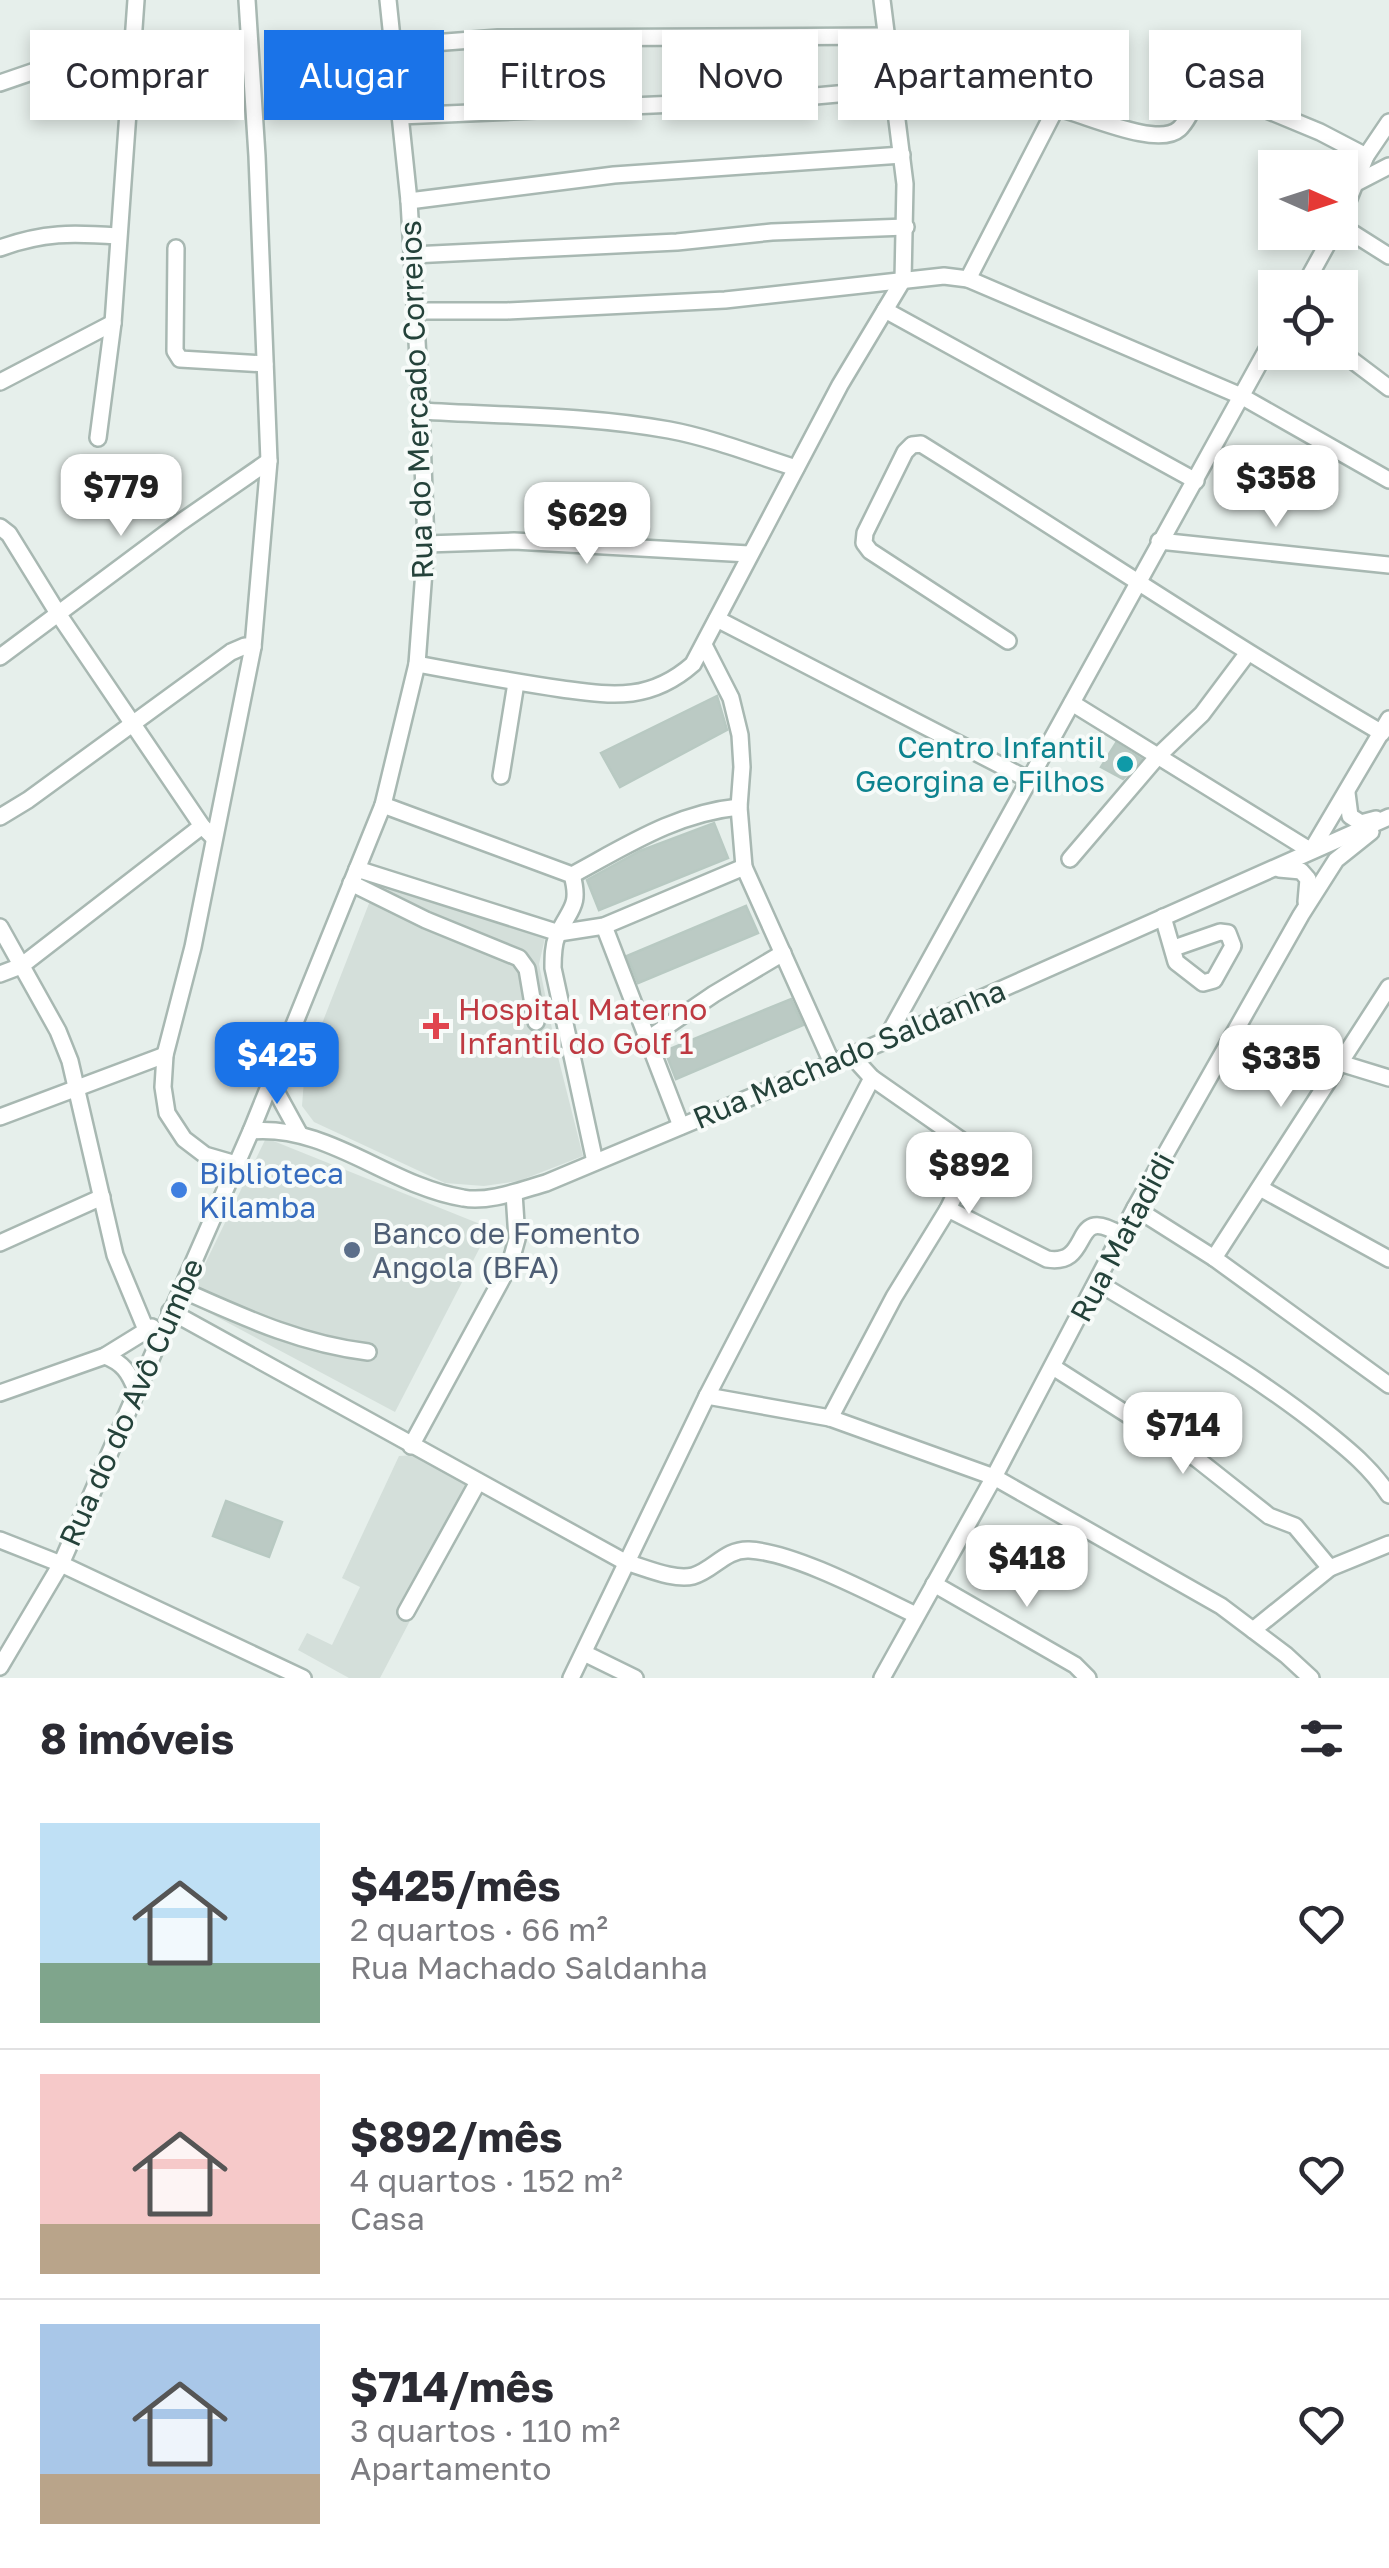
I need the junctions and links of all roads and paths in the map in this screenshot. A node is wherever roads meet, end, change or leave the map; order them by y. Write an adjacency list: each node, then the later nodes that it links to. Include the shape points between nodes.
1 (136, 0): 5 (street)
2 (247, 0): 35 (street)
3 (388, 0): 6 (street, Rua do Mercado Correios)
4 (882, 0): 7 (street)
5 (134, 30)
6 (391, 30)
7 (886, 30)
8 (838, 36): 9 (street)
9 (444, 42)
10 (30, 73): 11 (street)
11 (0, 83)
12 (838, 94): 13 (street)
13 (444, 114)
14 (127, 120): 25 (street)
15 (400, 120): 22 (street, Rua do Mercado Correios)
16 (897, 120): 18 (street)
17 (1389, 122): 19 (street)
18 (902, 155): 22 (street, via 614,175); 23 (street)
19 (1366, 156): 21 (street); 30 (street, via 1208,86 1172,133 1129,132 1056,108)
20 (1389, 166): 21 (street)
21 (1358, 182)
22 (410, 201): 28 (street, Rua do Mercado Correios)
23 (906, 227): 28 (street); 31 (street)
24 (1358, 235): 29 (street)
25 (118, 236): 26 (street, via 42,234); 34 (street)
26 (0, 248)
27 (176, 248): 35 (street, via 180,358)
28 (412, 255): 33 (street, Rua do Mercado Correios)
29 (1389, 256)
30 (968, 279): 31 (street); 40 (street)
31 (904, 280): 32 (street); 33 (street, via 725,300)
32 (885, 310): 44 (street); 45 (street)
33 (415, 311): 41 (street, Rua do Mercado Correios)
34 (113, 323): 38 (street); 42 (street)
35 (266, 364): 43 (street)
36 (1358, 365): 39 (street)
37 (1258, 366): 40 (street)
38 (0, 382)
39 (1389, 388)
40 (1241, 396): 45 (street); 46 (street)
41 (421, 411): 44 (street, via 640,425); 49 (street, Rua do Mercado Correios)
42 (98, 438)
43 (269, 461): 53 (street); 56 (street)
44 (796, 468): 50 (street)
45 (1196, 480): 48 (street)
46 (1389, 480)
47 (0, 527): 53 (street)
48 (1159, 541): 51 (street); 52 (street)
49 (426, 544): 50 (street, via 514,541); 60 (street, Rua do Mercado Correios)
50 (749, 554): 54 (street)
51 (1389, 565)
52 (1138, 580): 55 (street, via 912,445 864,543); 58 (street); 62 (street)
53 (59, 615): 59 (street); 63 (street)
54 (717, 618): 57 (street); 67 (street)
55 (1008, 641)
56 (252, 647): 63 (street, via 231,652); 73 (street)
57 (704, 647): 61 (street, via 677,678 633,693); 70 (street, via 731,698 740,735)
58 (1247, 654): 64 (street); 65 (street, via 1202,714)
59 (0, 657)
60 (417, 664): 61 (street); 69 (street, Rua do Mercado Correios)
61 (516, 682): 66 (street)
62 (1072, 703): 65 (street); 67 (street)
63 (133, 725): 71 (street); 73 (street)
64 (1385, 726): 68 (street)
65 (1158, 756): 74 (street); 75 (street)
66 (501, 776)
67 (1028, 780): 92 (street)
68 (1347, 789): 72 (street, via 1350,816 1361,823); 74 (street)
69 (382, 805): 78 (street, Rua do Mercado Correios); 79 (street)
70 (739, 806): 76 (street); 79 (street, via 667,824)
71 (0, 817)
72 (1389, 817): 74 (street, Rua Machado Saldanha); 80 (street, Rua Matadidi, via 1336,860)
73 (208, 832): 87 (street); 93 (street, via 192,947)
74 (1311, 851): 77 (street, Rua Machado Saldanha)
75 (1070, 860)
76 (744, 868): 82 (street); 86 (street)
77 (1267, 871): 80 (street, via 1291,868 1308,879); 81 (street, Rua Machado Saldanha)
78 (354, 876): 84 (street); 90 (street, via 426,920 519,958 527,968); 99 (street, Rua do Mercado Correios)
79 (572, 876): 84 (street, via 577,894)
80 (1300, 915): 110 (street, Rua Matadidi)
81 (1163, 917): 85 (street); 92 (street, Rua Machado Saldanha)
82 (604, 926): 84 (street); 91 (street)
83 (0, 927): 87 (street)
84 (558, 933): 105 (street, via 553,968)
85 (1174, 948)
86 (783, 953): 91 (street); 95 (street)
87 (22, 966): 88 (street); 100 (street, via 58,1031)
88 (0, 974)
89 (1389, 987): 96 (street)
90 (536, 1022)
91 (648, 1039): 102 (street)
92 (885, 1041): 94 (street, Rua Machado Saldanha)
93 (164, 1055): 100 (street); 106 (street, via 167,1113 184,1139)
94 (851, 1055): 95 (street, Rua Machado Saldanha); 97 (street)
95 (832, 1063): 102 (street, Rua Machado Saldanha)
96 (1340, 1063): 98 (street); 107 (street)
97 (872, 1078): 111 (street, via 972,1150); 126 (street)
98 (1389, 1078)
99 (271, 1082): 103 (street, Rua do Mercado Correios); 104 (street)
100 (78, 1087): 101 (street); 109 (street)
101 (0, 1117)
102 (681, 1126): 105 (street, Rua Machado Saldanha)
103 (251, 1131): 104 (street, Rua Machado Saldanha); 106 (street, Rua do do Avô Cumbe)
104 (300, 1133): 108 (street, Rua Machado Saldanha, via 434,1191 467,1200)
105 (594, 1162): 108 (street, Rua Machado Saldanha)
106 (236, 1164): 117 (street, Rua do do Avô Cumbe)
107 (1260, 1188): 114 (street); 115 (street)
108 (514, 1193): 128 (street, via 518,1239 510,1264)
109 (102, 1197): 113 (street); 119 (street, via 115,1254)
110 (1136, 1208): 112 (street, Rua Matadidi); 114 (street)
111 (948, 1209): 112 (street, via 1047,1259 1069,1257 1098,1224); 127 (street)
112 (1121, 1236): 116 (street, Rua Matadidi)
113 (0, 1244)
114 (1214, 1258): 123 (street)
115 (1389, 1259)
116 (1097, 1282): 122 (street, Rua Matadidi); 131 (street, via 1308,1418 1366,1464)
117 (180, 1289): 118 (street, Rua do do Avô Cumbe); 120 (street, via 285,1335)
118 (170, 1312): 119 (street); 124 (street, Rua do do Avô Cumbe); 128 (street)
119 (147, 1332): 121 (street)
120 (368, 1352)
121 (105, 1356): 124 (street, via 130,1372); 125 (street)
122 (1052, 1366): 129 (street, Rua Matadidi); 136 (street, via 1196,1459 1269,1516 1295,1526)
123 (1389, 1385)
124 (136, 1390): 135 (street, Rua do do Avô Cumbe)
125 (0, 1393)
126 (706, 1396): 127 (street); 134 (street)
127 (830, 1418): 129 (street)
128 (411, 1446): 130 (street)
129 (994, 1477): 137 (street, Rua Matadidi); 140 (street)
130 (478, 1482): 134 (street); 138 (street)
131 (1389, 1495)
132 (0, 1540): 135 (street)
133 (1389, 1544): 136 (street)
134 (625, 1562): 139 (street, via 691,1577 722,1556 768,1553); 141 (street)
135 (61, 1564): 142 (street, Rua do do Avô Cumbe); 143 (street)
136 (1330, 1568): 140 (street)
137 (934, 1584): 139 (street, Rua Matadidi); 147 (street)
138 (406, 1612)
139 (916, 1615): 146 (street, Rua Matadidi)
140 (1254, 1630): 148 (street)
141 (584, 1653): 144 (street); 145 (street)
142 (0, 1667)
143 (304, 1678)
144 (571, 1678)
145 (635, 1678)
146 (883, 1678)
147 (1088, 1678)
148 (1311, 1678)

